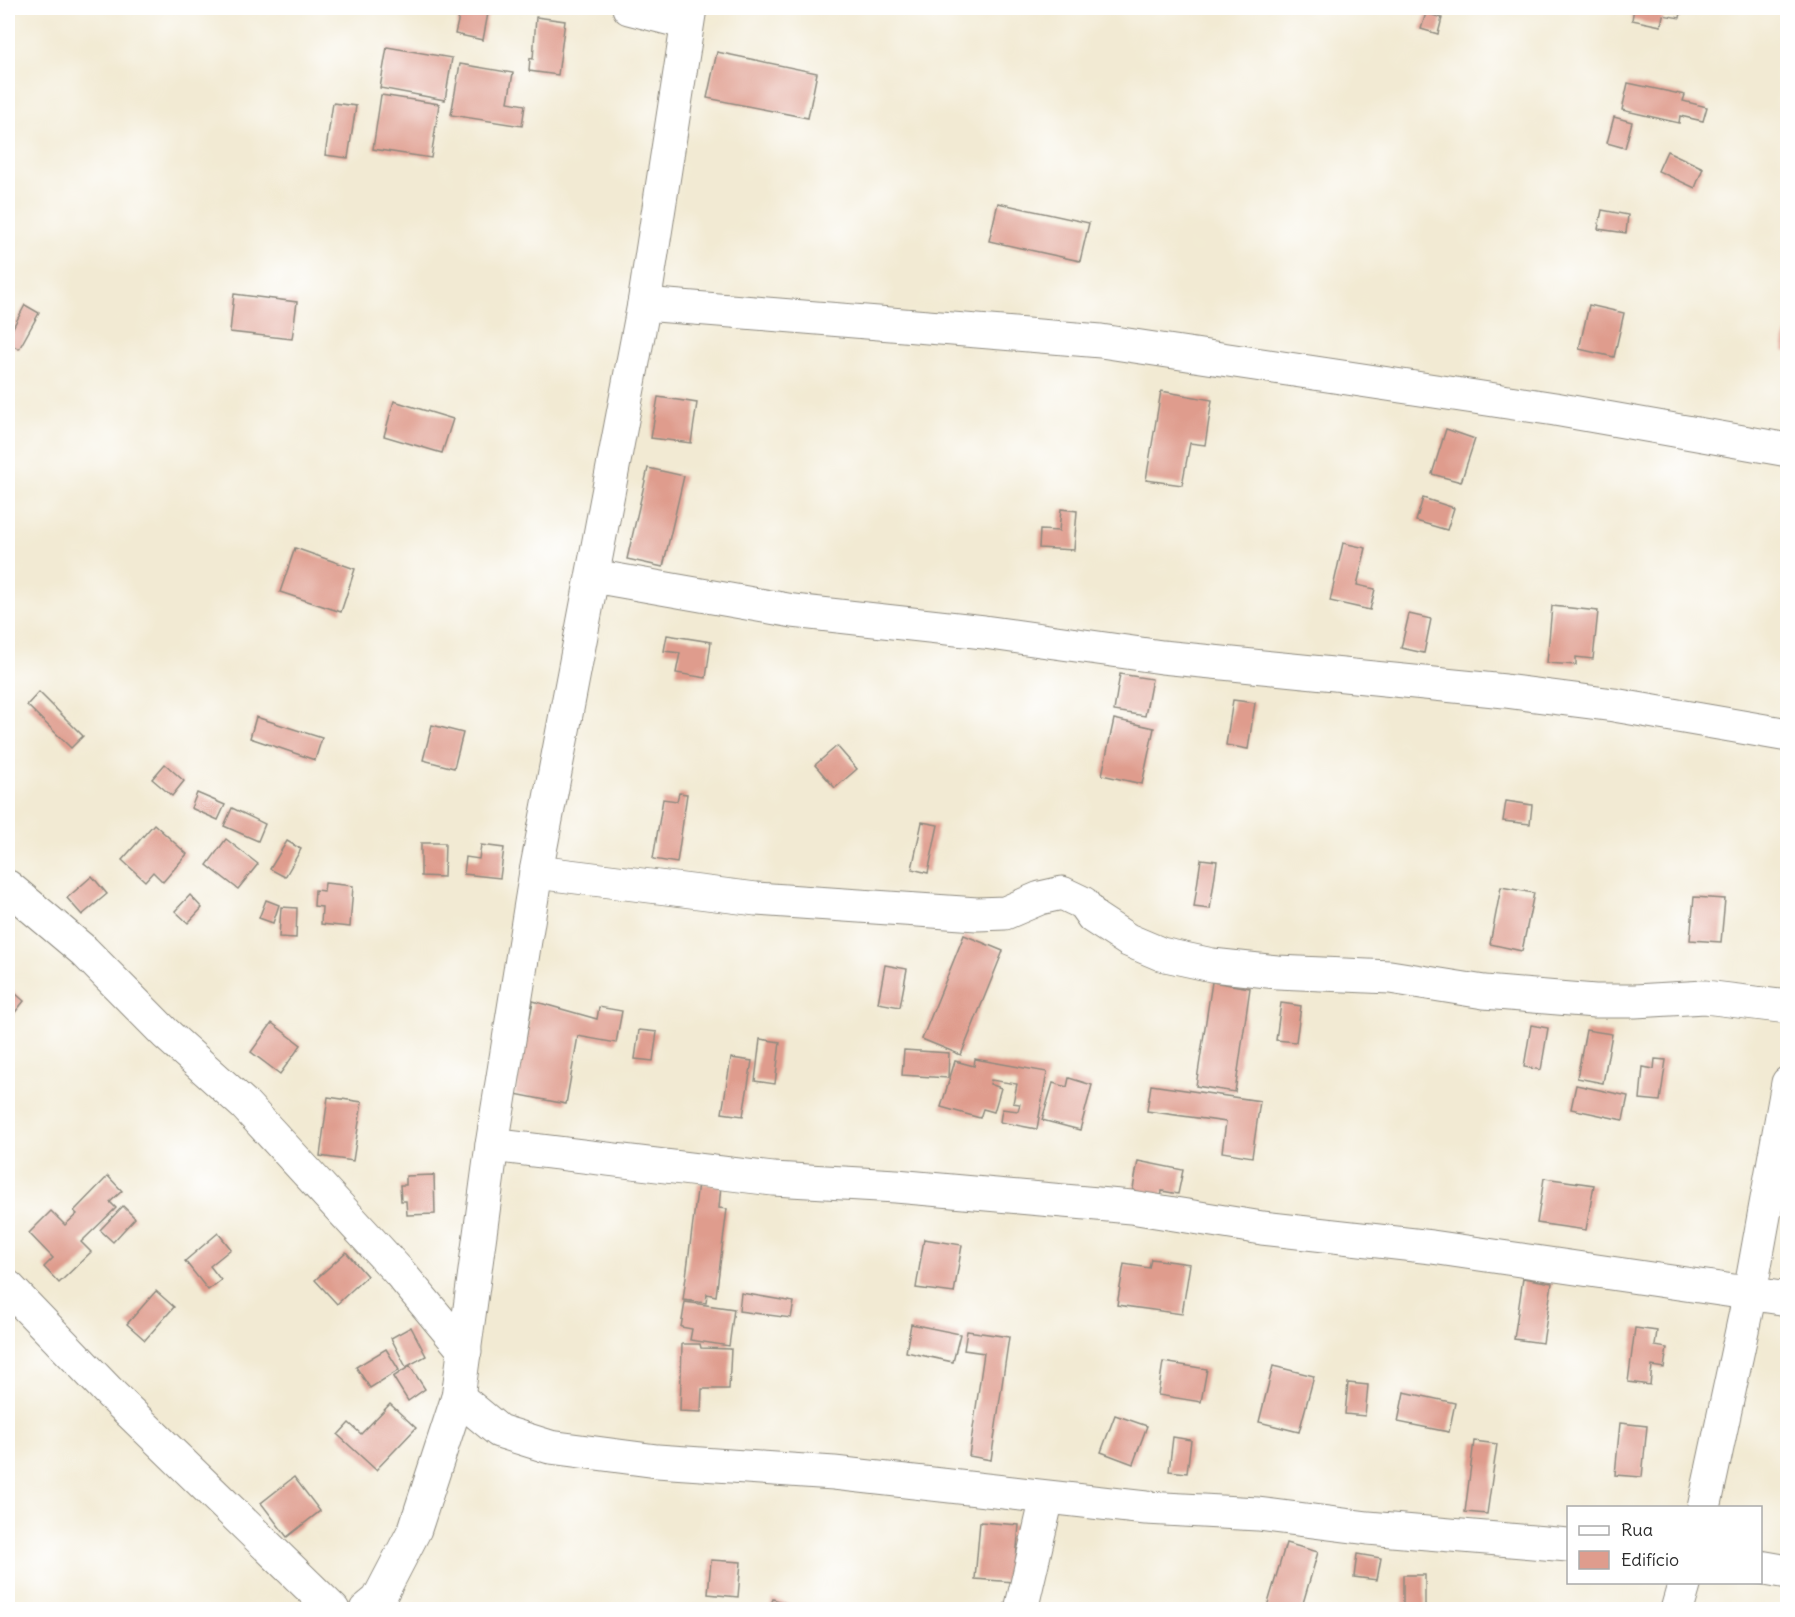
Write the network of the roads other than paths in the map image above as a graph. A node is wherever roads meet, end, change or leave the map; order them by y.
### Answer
1 (628, 8) edge
2 (688, 15) edge
3 (644, 304) junction
4 (1788, 450) edge
5 (593, 576) junction
6 (1788, 735) edge
7 (536, 872) junction
8 (8, 887) edge
9 (1788, 1007) edge
10 (1788, 1083) edge
11 (492, 1146) junction
12 (8, 1287) edge
13 (1750, 1293) junction
14 (1788, 1299) edge
15 (465, 1351) junction
16 (458, 1397) junction
17 (1047, 1497) junction
18 (1704, 1506) edge
19 (1567, 1545) edge
20 (1762, 1567) edge
21 (1788, 1572) edge
22 (1684, 1584) edge
23 (333, 1610) edge
24 (366, 1610) edge
25 (1021, 1610) edge
26 (1677, 1610) edge

1 - 2 street
2 - 3 street
3 - 4 street
3 - 5 street
5 - 6 street
5 - 7 street
7 - 9 street
7 - 11 street
8 - 15 street
10 - 13 street
11 - 13 street
11 - 15 street
12 - 23 street
13 - 14 street
13 - 18 street
15 - 16 street
16 - 17 street
16 - 24 street
17 - 19 street
17 - 25 street
20 - 21 street
22 - 26 street

